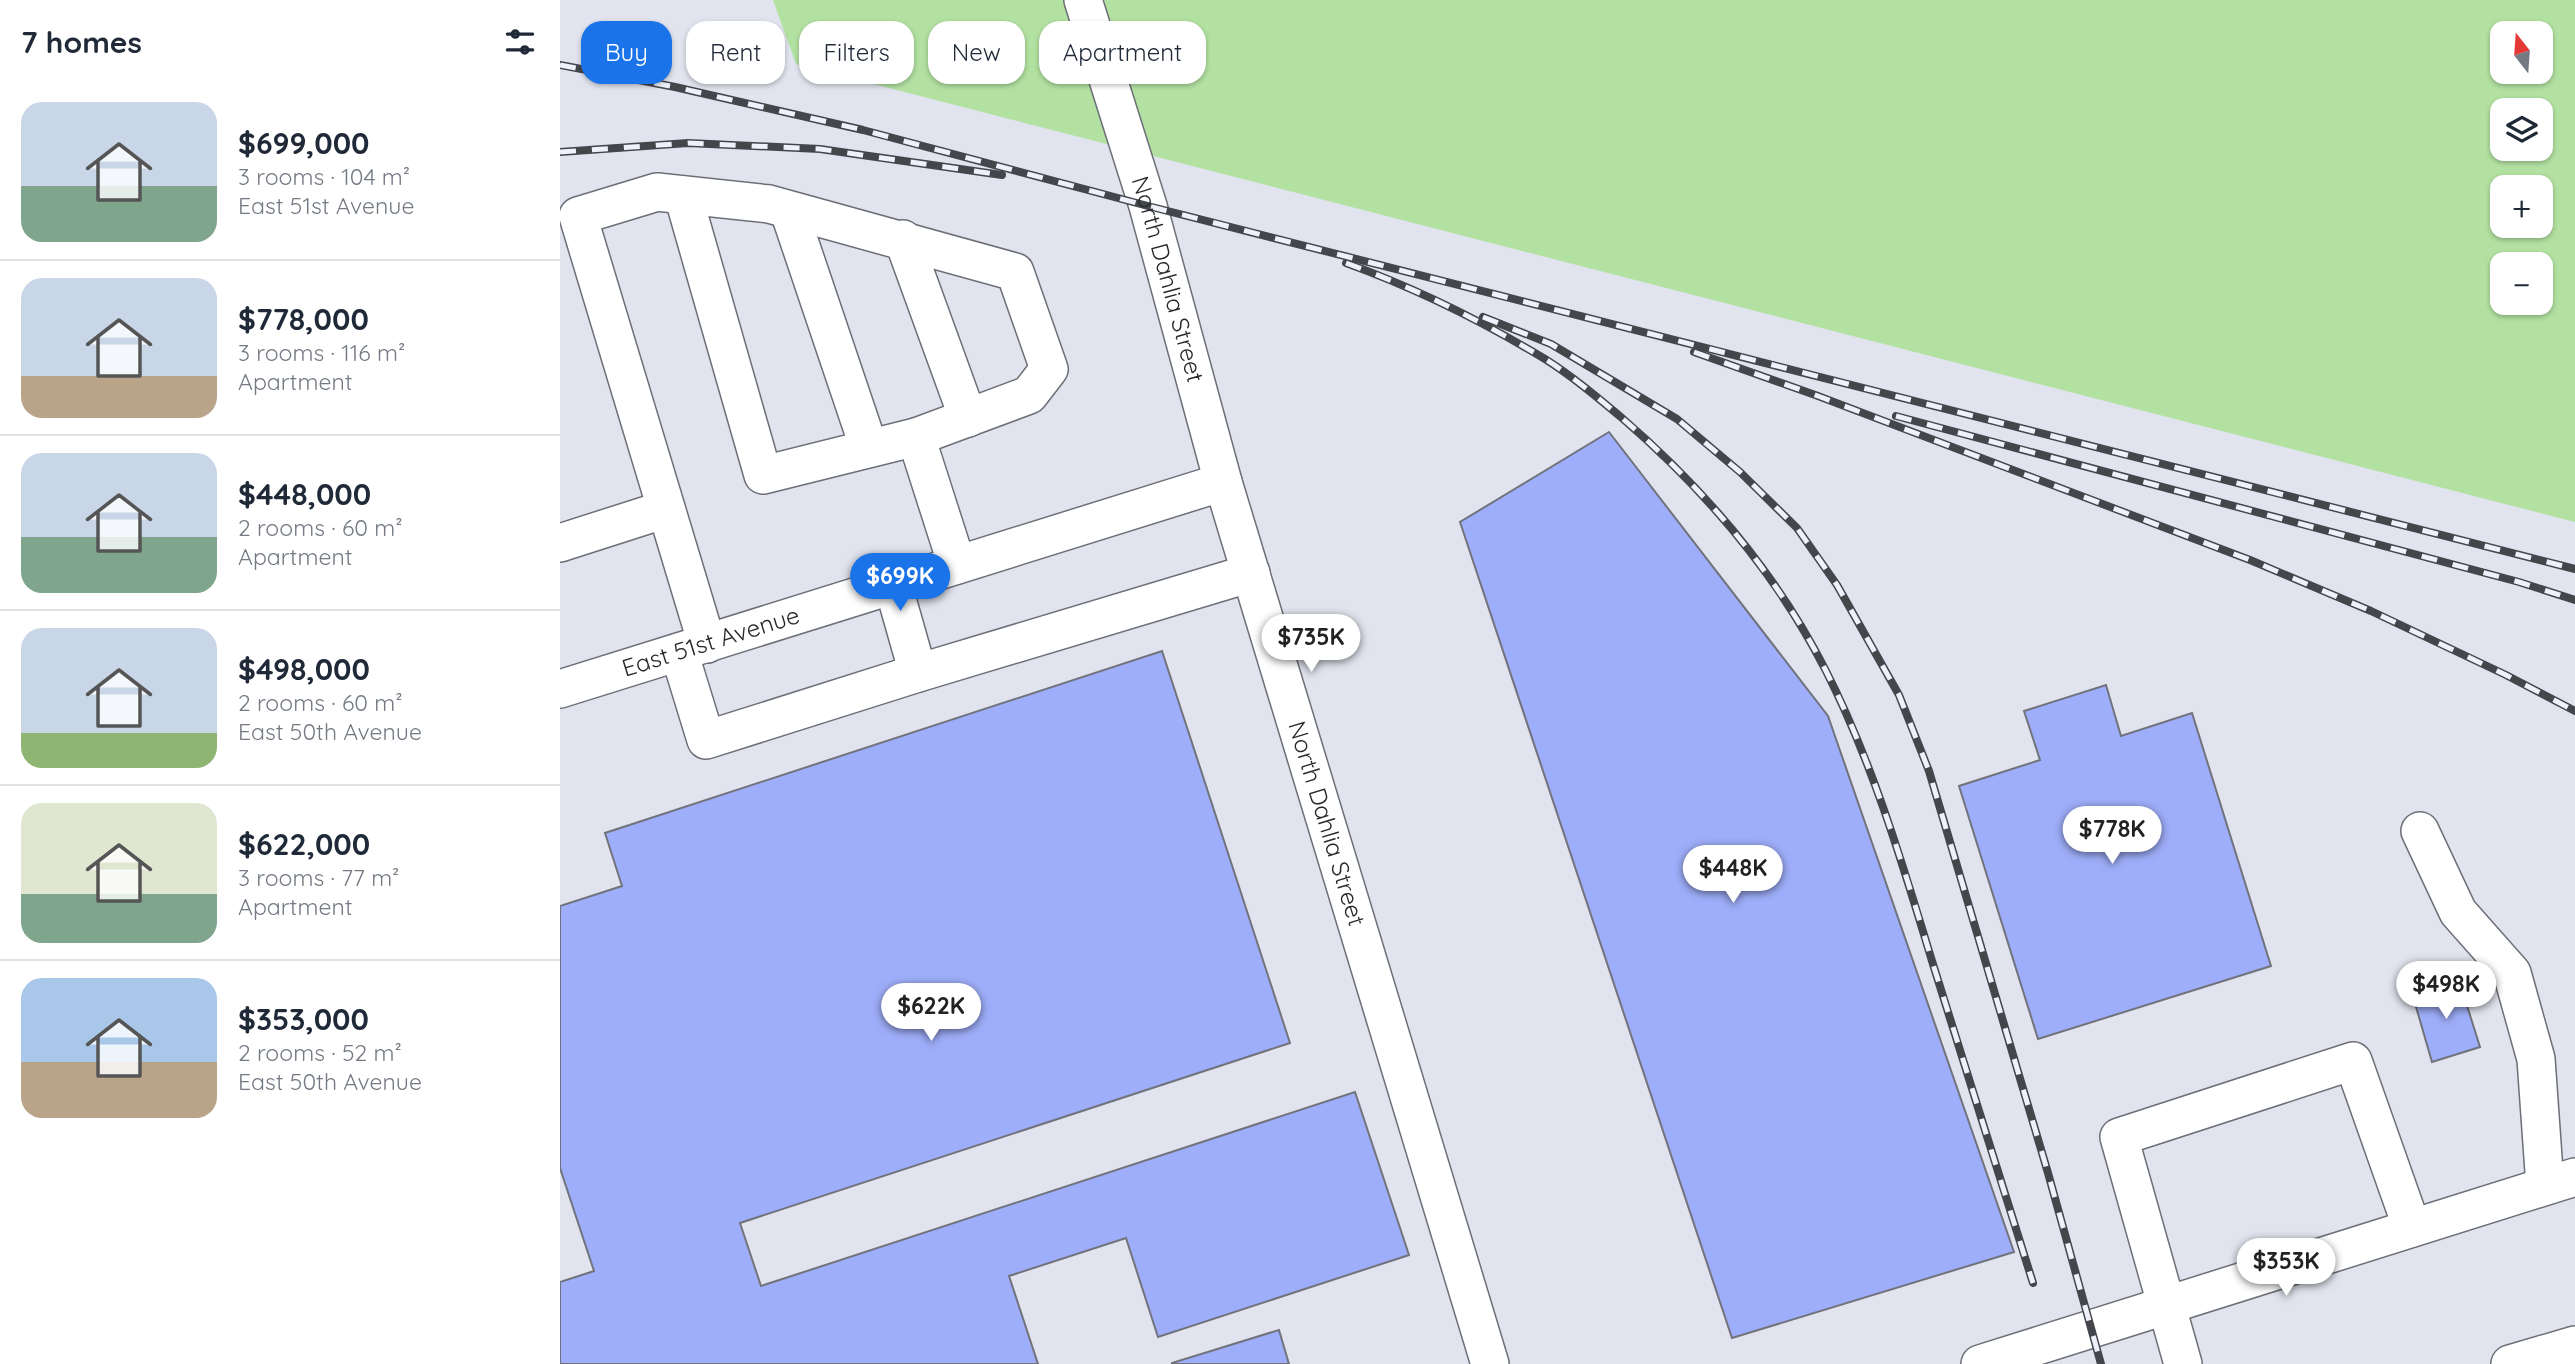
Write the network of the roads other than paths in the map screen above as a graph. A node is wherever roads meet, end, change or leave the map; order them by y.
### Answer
1 (1083, 0) edge
2 (683, 195) junction
3 (789, 212) junction
4 (569, 214) edge
5 (903, 239) junction
6 (968, 418) junction
7 (915, 437) junction
8 (869, 448) junction
9 (1223, 482) junction
10 (666, 509) junction
11 (560, 543) edge
12 (957, 565) junction
13 (1251, 573) junction
14 (893, 585) junction
15 (693, 648) junction
16 (918, 673) junction
17 (560, 689) edge
18 (2420, 831) dead end
19 (2560, 1182) edge
20 (2412, 1228) junction
21 (2165, 1306) junction
22 (2575, 1345) edge
23 (1490, 1364) edge
24 (1980, 1364) edge
25 (2183, 1364) edge
26 (2510, 1364) edge

1 - 9 street, North Dahlia Street
2 - 3 street
2 - 4 street
2 - 8 street
3 - 5 street
3 - 8 street
4 - 10 street
5 - 6 street
5 - 6 street
6 - 7 street
7 - 8 street
7 - 12 street
9 - 12 street, East 51st Avenue
9 - 13 street, North Dahlia Street
10 - 11 street
10 - 15 street
12 - 14 street, East 51st Avenue
13 - 16 street
13 - 23 street, North Dahlia Street
14 - 15 street, East 51st Avenue
14 - 16 street
15 - 16 street
15 - 17 street, East 51st Avenue
18 - 19 street
19 - 20 street
20 - 21 street
20 - 21 street
21 - 24 street
21 - 25 street
22 - 26 street

